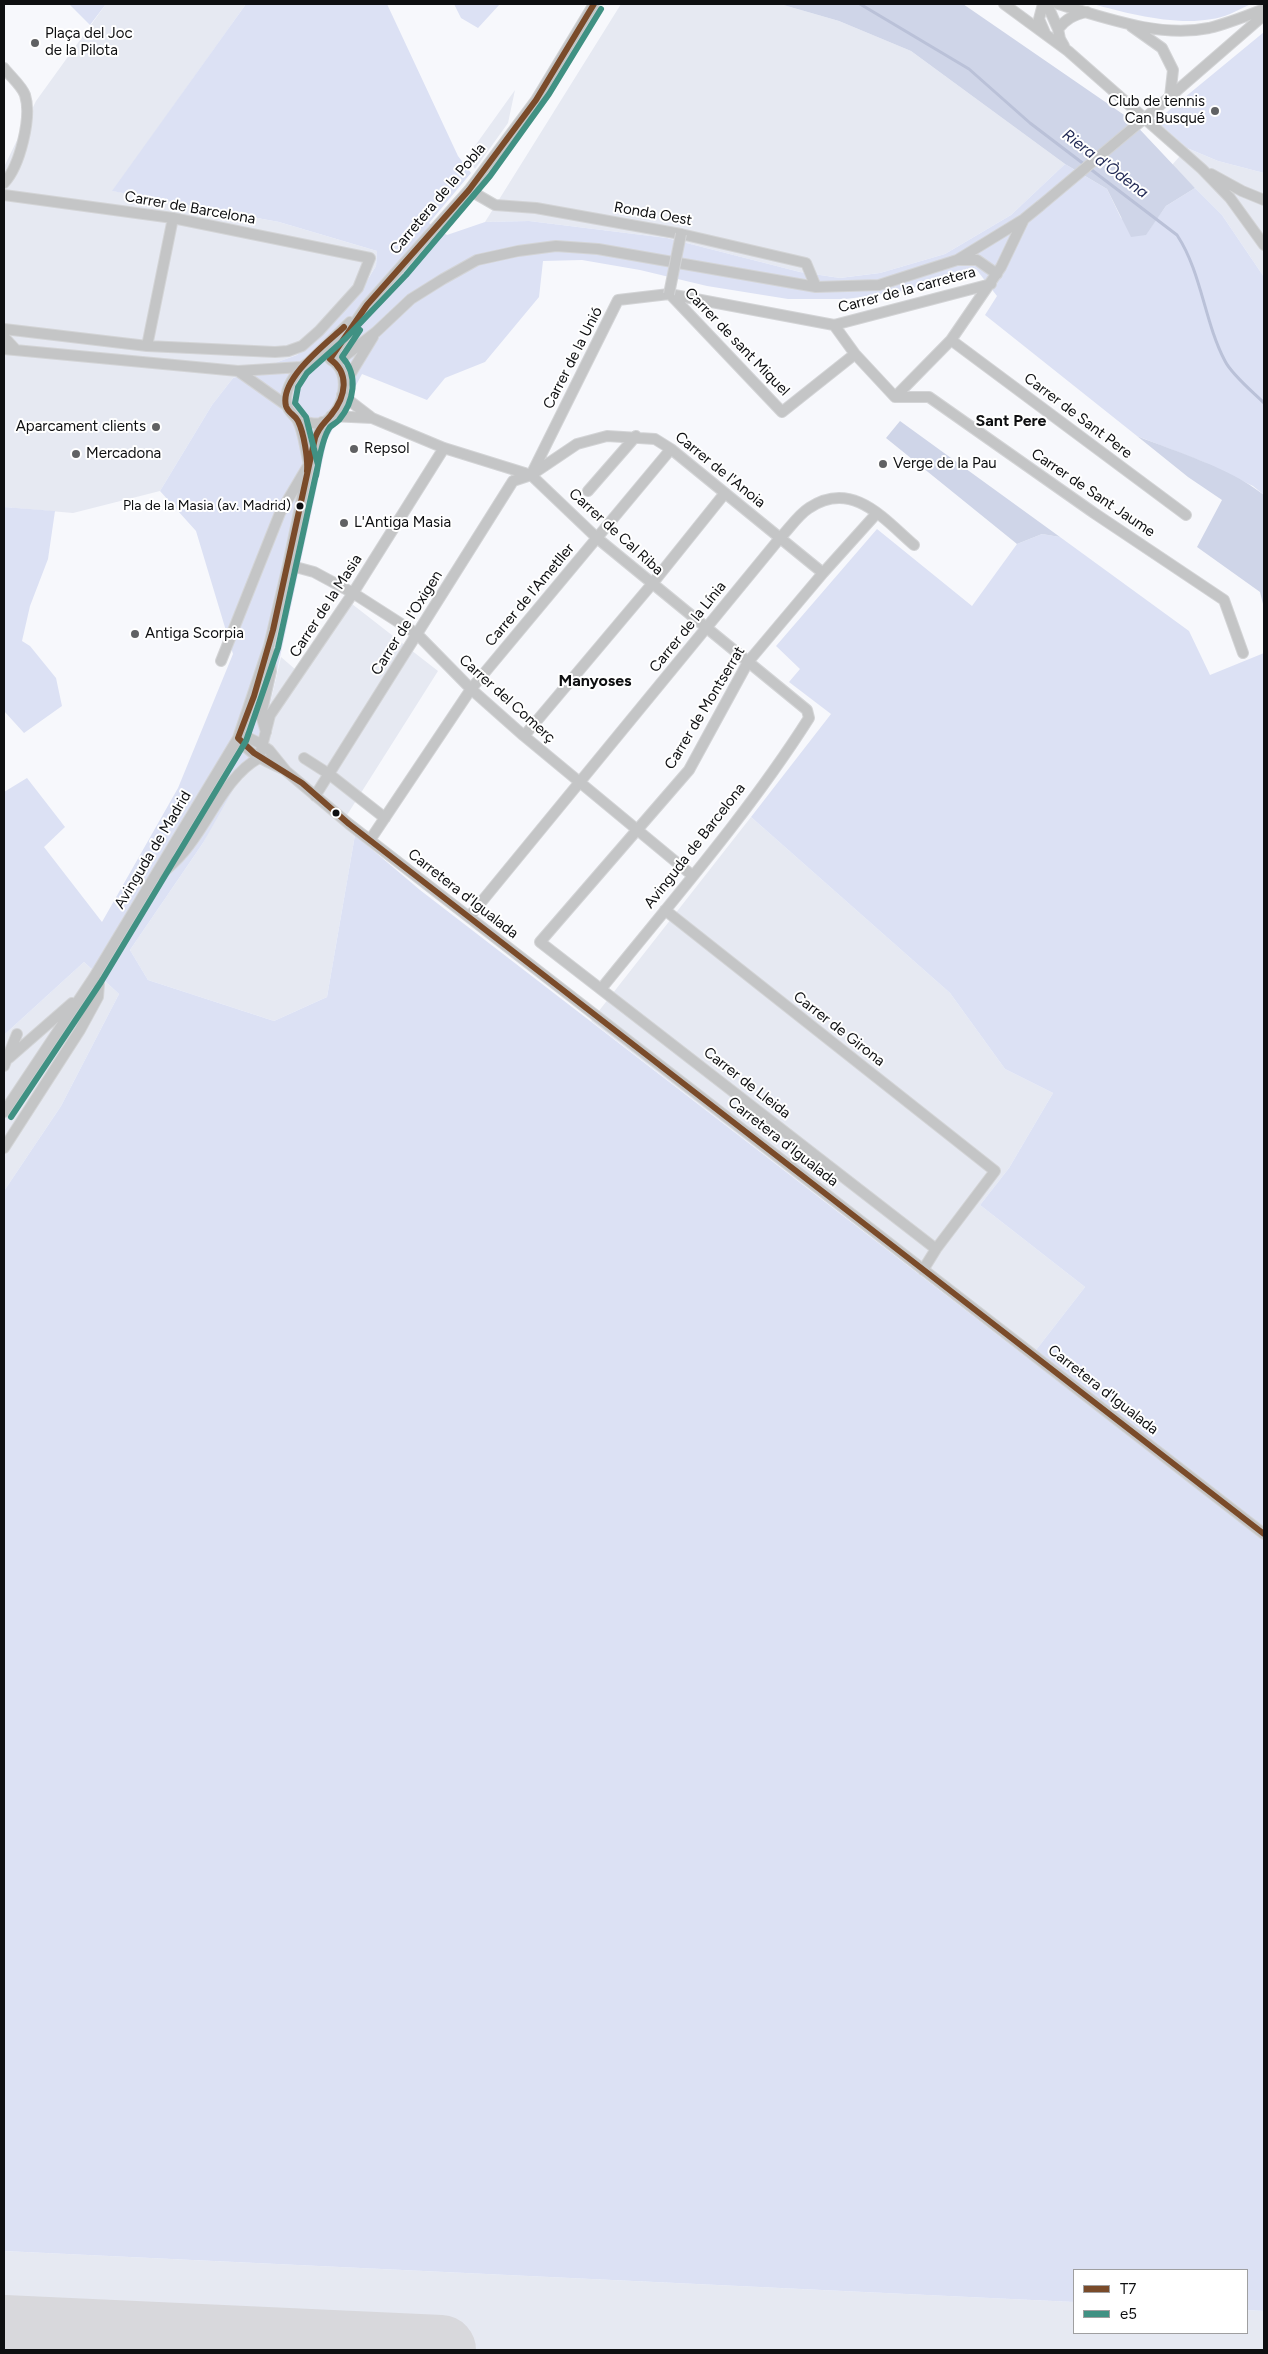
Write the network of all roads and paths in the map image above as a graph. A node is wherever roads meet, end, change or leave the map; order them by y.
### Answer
1 (594, 4) edge
2 (1004, 4) edge
3 (1042, 4) edge
4 (1047, 4) edge
5 (1058, 4) edge
6 (1264, 8) edge
7 (1087, 12) junction
8 (1264, 15) edge
9 (1128, 24) junction
10 (1058, 30) junction
11 (1046, 35) junction
12 (1068, 51) junction
13 (4, 68) edge
14 (1170, 97) junction
15 (1202, 169) junction
16 (4, 183) edge
17 (469, 190) junction
18 (4, 195) edge
19 (1264, 200) edge
20 (173, 218) junction
21 (1024, 219) junction
22 (681, 234) junction
23 (1264, 245) edge
24 (957, 260) junction
25 (997, 274) junction
26 (991, 284) junction
27 (816, 287) junction
28 (669, 294) junction
29 (683, 298) joint
30 (367, 306) junction
31 (834, 325) junction
32 (4, 330) edge
33 (376, 332) junction
34 (4, 337) edge
35 (951, 340) junction
36 (147, 346) junction
37 (4, 349) edge
38 (16, 350) junction
39 (220, 350) junction
40 (855, 354) junction
41 (333, 360) junction
42 (305, 364) junction
43 (217, 368) junction
44 (238, 371) junction
45 (345, 383) junction
46 (342, 395) junction
47 (895, 397) junction
48 (286, 405) junction
49 (332, 416) junction
50 (372, 418) junction
51 (298, 420) junction
52 (322, 422) junction
53 (636, 436) junction
54 (444, 448) junction
55 (671, 449) junction
56 (308, 464) junction
57 (531, 475) junction
58 (588, 491) dead end
59 (725, 493) junction
60 (877, 513) junction
61 (1186, 515) dead end
62 (597, 538) junction
63 (780, 538) junction
64 (914, 545) dead end
65 (288, 565) junction
66 (823, 573) junction
67 (652, 584) junction
68 (353, 593) junction
69 (707, 627) junction
70 (417, 634) junction
71 (269, 646) junction
72 (1243, 653) dead end
73 (221, 661) dead end
74 (748, 662) junction
75 (471, 689) junction
76 (809, 718) joint
77 (266, 732) junction
78 (524, 736) junction
79 (238, 738) junction
80 (266, 748) junction
81 (259, 758) junction
82 (304, 758) dead end
83 (286, 771) junction
84 (329, 774) junction
85 (580, 782) junction
86 (315, 796) junction
87 (385, 818) junction
88 (637, 830) junction
89 (370, 840) junction
90 (693, 876) junction
91 (153, 881) junction
92 (665, 910) junction
93 (468, 917) junction
94 (540, 942) joint
95 (94, 977) junction
96 (601, 989) junction
97 (81, 995) junction
98 (18, 1034) dead end
99 (5, 1058) edge
100 (4, 1112) edge
101 (4, 1148) edge
102 (936, 1249) junction
103 (923, 1270) junction
104 (1264, 1534) edge

1 - 17 street, Carretera de la Pobla
2 - 11 street
3 - 11 street
4 - 10 street
5 - 7 street
6 - 9 street
7 - 9 street
7 - 10 street
8 - 14 street
9 - 14 street
10 - 12 street
11 - 12 street
12 - 15 street
13 - 16 street
14 - 21 street, bridge
15 - 19 street
15 - 23 street
17 - 22 street, Ronda Oest
17 - 30 street, Carretera de la Pobla
18 - 20 street, Carrer de Barcelona
20 - 36 street
20 - 39 street, Carrer de Barcelona
21 - 24 street
21 - 25 street
22 - 27 street, Ronda Oest
22 - 28 street, bridge
24 - 25 street
24 - 27 street
25 - 26 street
26 - 31 street, Carrer de la carretera
26 - 35 street
27 - 33 street
28 - 29 street, Carrer de la Unió
28 - 40 street, Carrer de sant Miquel
28 - 57 street, Carrer de la Unió
29 - 31 street, Carrer de la carretera
30 - 41 street, Carretera de la Pobla
30 - 42 street
31 - 40 street
32 - 36 street
33 - 41 street
33 - 45 street
34 - 38 street
35 - 47 street
35 - 61 street, Carrer de Sant Pere
36 - 39 street
37 - 38 street
38 - 43 street
39 - 43 street
40 - 47 street
41 - 42 street
41 - 45 street
42 - 44 street
42 - 48 street
43 - 44 street
44 - 48 street
45 - 46 street
46 - 49 street
46 - 50 street, Carrer de Cal Riba
47 - 72 street, Carrer de Sant Jaume
48 - 51 street
49 - 50 street, Carrer de Cal Riba
49 - 52 street
50 - 54 street, Carrer de Cal Riba
51 - 52 street
51 - 56 street
52 - 56 street
53 - 55 street, Carrer de l'Anoia
53 - 57 street, Carrer de l'Anoia
53 - 58 street
54 - 57 street, Carrer de Cal Riba
54 - 68 street, Carrer de la Masia
55 - 59 street, Carrer de l'Anoia
55 - 62 street, Carrer de l'Ametller
56 - 65 street
56 - 73 street
57 - 62 street, Carrer de Cal Riba
57 - 70 street, Carrer de l'Oxigen
59 - 63 street, Carrer de l'Anoia
59 - 67 street
60 - 63 street, Carrer de la Línia
60 - 64 street, Carrer de la Línia
60 - 66 street, Carrer de Montserrat
62 - 67 street, Carrer de Cal Riba
62 - 75 street, Carrer de l'Ametller
63 - 66 street, Carrer de l'Anoia
63 - 69 street, Carrer de la Línia
65 - 68 street, Carrer del Comerç
65 - 71 street
66 - 74 street, Carrer de Montserrat
67 - 69 street, Carrer de Cal Riba
67 - 78 street
68 - 70 street, Carrer del Comerç
68 - 77 street, Carrer de la Masia
69 - 74 street, Carrer de Cal Riba
69 - 85 street, Carrer de la Línia
70 - 75 street, Carrer del Comerç
70 - 84 street, Carrer de l'Oxigen
71 - 77 street, Carretera d'Igualada
71 - 79 street, Avinguda de Madrid
74 - 76 street, Carrer de Cal Riba
74 - 88 street, Carrer de Montserrat
75 - 78 street, Carrer del Comerç
75 - 87 street, Carrer de l'Ametller
76 - 90 street, Avinguda de Barcelona
77 - 80 street, Carretera d'Igualada
78 - 85 street, Carrer del Comerç
79 - 80 street
79 - 81 street, Carretera d'Igualada
79 - 91 street, Avinguda de Madrid
80 - 81 street
80 - 83 street, Carretera d'Igualada
81 - 83 street, Carretera d'Igualada
81 - 91 street
82 - 84 street
83 - 86 street, Carretera d'Igualada
84 - 86 street, Carrer de l'Oxigen
84 - 87 street
85 - 88 street, Carrer del Comerç
85 - 93 street, Carrer de la Línia
86 - 89 street, Carretera d'Igualada
87 - 89 street, Carrer de l'Ametller
88 - 90 street, Carrer del Comerç
88 - 94 street, Carrer de Montserrat
89 - 93 street, Carretera d'Igualada
90 - 92 street, Avinguda de Barcelona
91 - 95 street, Avinguda de Madrid
92 - 96 street, Avinguda de Barcelona
92 - 102 street, Carrer de Girona
93 - 103 street, Carretera d'Igualada
94 - 96 street, Carrer de Lleida
95 - 97 street, Avinguda de Madrid
95 - 101 street
96 - 102 street, Carrer de Lleida
97 - 99 street
97 - 100 street, Avinguda de Madrid
98 - 99 street
102 - 103 street
103 - 104 street, Carretera d'Igualada

